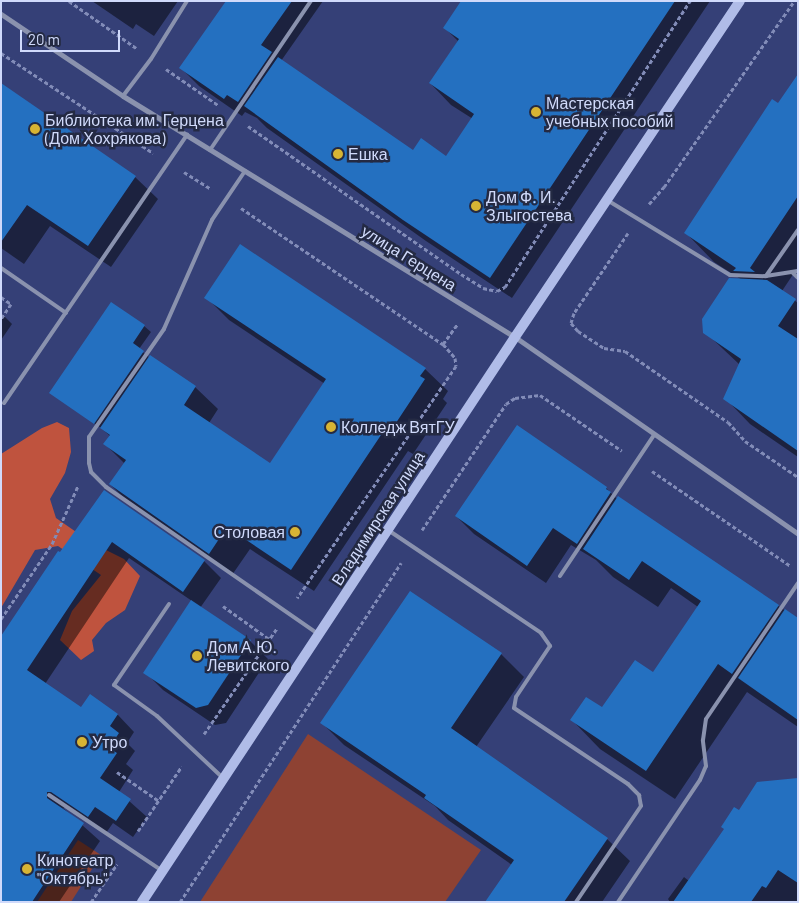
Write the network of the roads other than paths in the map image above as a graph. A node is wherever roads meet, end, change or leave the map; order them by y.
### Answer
1 (186, 1) edge
2 (311, 1) edge
3 (740, 1) edge
4 (1, 14) edge
5 (123, 96) junction
6 (187, 135) junction
7 (210, 150) junction
8 (245, 171) junction
9 (608, 200) junction
10 (798, 230) edge
11 (1, 268) edge
12 (798, 271) edge
13 (792, 272) junction
14 (766, 276) junction
15 (798, 278) edge
16 (66, 313) junction
17 (514, 337) junction
18 (4, 404) dead end
19 (654, 435) junction
20 (388, 530) junction
21 (798, 534) edge
22 (560, 576) dead end
23 (798, 583) edge
24 (169, 604) dead end
25 (319, 634) junction
26 (224, 779) junction
27 (49, 795) dead end
28 (162, 872) junction
29 (142, 902) edge
30 (576, 902) edge
31 (618, 902) edge

1 - 5 lane
2 - 7 lane
3 - 9 main road, Владимирская улица
4 - 5 street, улица Герцена
5 - 6 street, улица Герцена
6 - 7 street, улица Герцена
6 - 16 lane
7 - 8 street, улица Герцена
8 - 17 street, улица Герцена
8 - 25 lane
9 - 14 lane
9 - 17 main road, Владимирская улица
10 - 14 lane
11 - 16 lane
12 - 13 lane
13 - 14 lane
13 - 15 lane
16 - 18 lane
17 - 19 street, улица Герцена
17 - 20 main road, Владимирская улица
19 - 21 street, улица Герцена
19 - 22 lane
20 - 25 main road, Владимирская улица
20 - 30 lane
23 - 31 lane
24 - 26 lane
25 - 26 main road, Владимирская улица
26 - 28 main road, Владимирская улица
27 - 28 lane
28 - 29 main road, Владимирская улица

